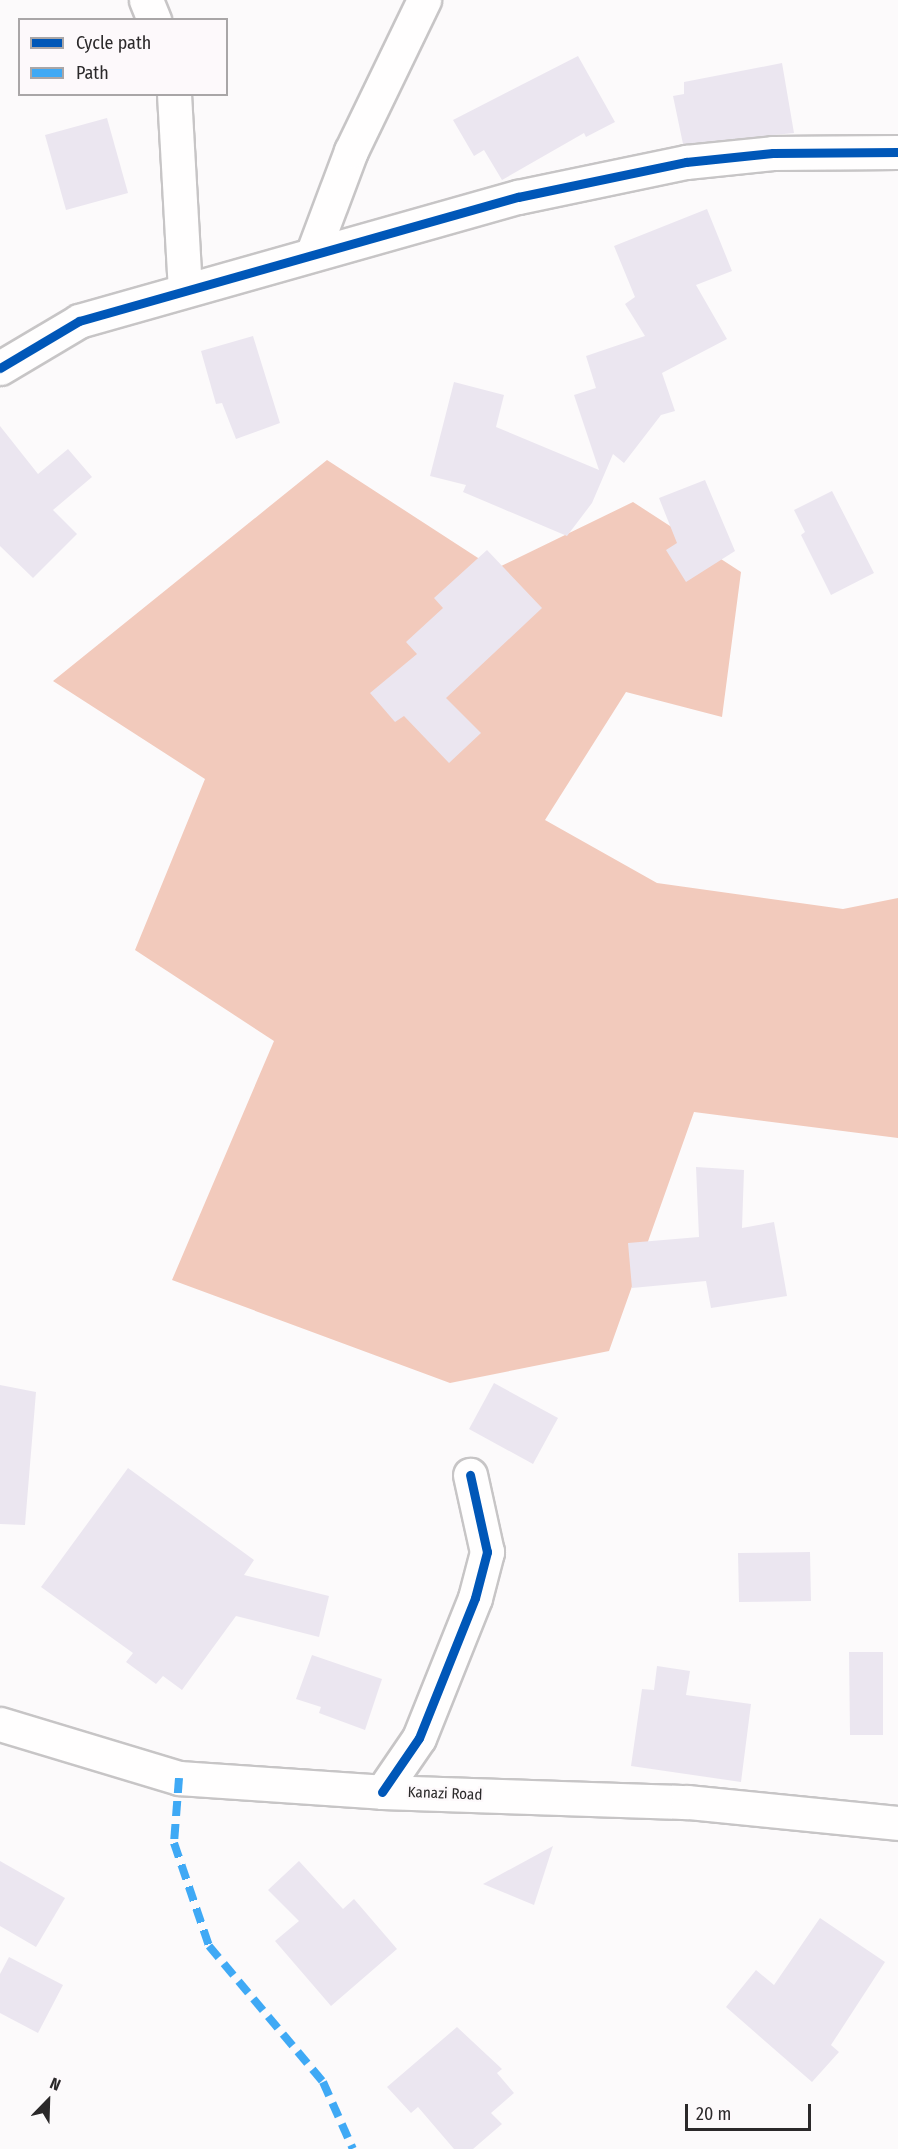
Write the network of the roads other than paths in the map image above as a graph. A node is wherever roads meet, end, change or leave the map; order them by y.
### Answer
1 (146, 0) edge
2 (424, 0) edge
3 (153, 18) edge
4 (174, 96) edge
5 (898, 152) edge
6 (313, 252) junction
7 (185, 289) junction
8 (0, 368) edge
9 (470, 1475) dead end
10 (0, 1724) edge
11 (382, 1792) junction
12 (898, 1823) edge

1 - 3 street
2 - 6 street
4 - 7 street
5 - 6 street
6 - 7 street
7 - 8 street
9 - 11 street
10 - 11 street, Kanazi Road
11 - 12 street, Kanazi Road

